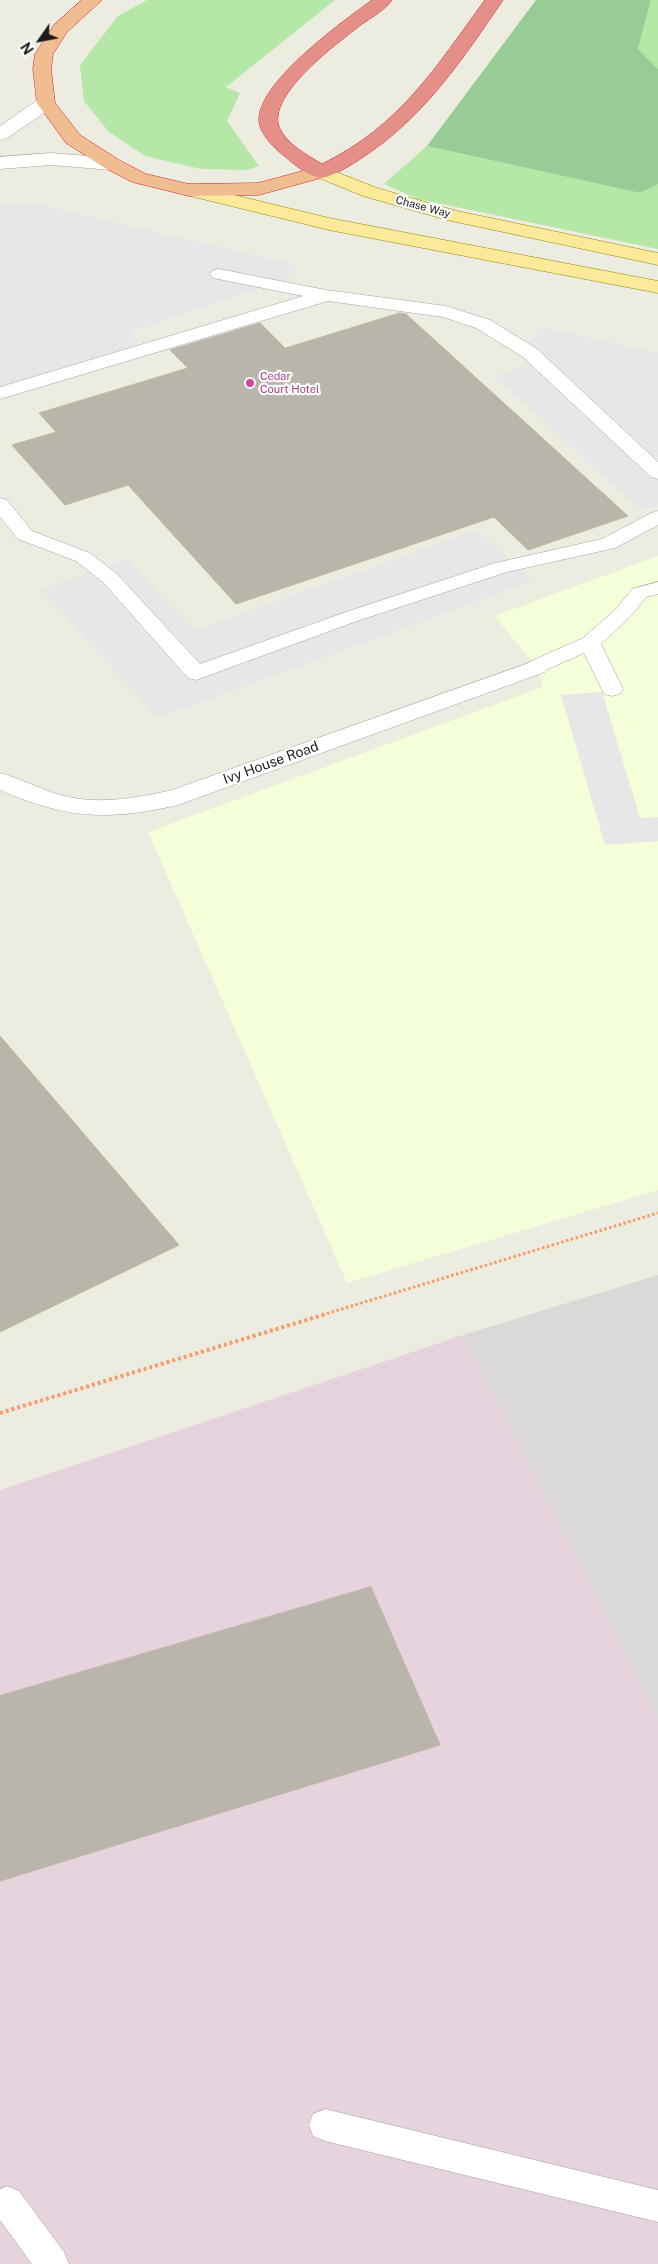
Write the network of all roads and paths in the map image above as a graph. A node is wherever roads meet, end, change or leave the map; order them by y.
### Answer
1 (93, 0) edge
2 (384, 0) edge
3 (494, 0) edge
4 (46, 103) junction
5 (0, 134) edge
6 (0, 163) edge
7 (112, 164) junction
8 (321, 172) junction
9 (190, 190) junction
10 (658, 260) edge
11 (219, 274) dead end
12 (658, 287) edge
13 (327, 295) junction
14 (0, 393) edge
15 (658, 473) edge
16 (0, 504) edge
17 (658, 517) edge
18 (658, 588) edge
19 (590, 643) junction
20 (537, 667) joint
21 (612, 689) dead end
22 (0, 781) edge
23 (658, 1213) edge
24 (0, 1413) edge
25 (325, 2125) dead end
26 (7, 2202) dead end
27 (658, 2206) edge
28 (52, 2264) edge

1 - 4 highway
2 - 8 highway
3 - 8 highway
4 - 5 street
4 - 7 highway
6 - 7 street
7 - 9 highway
8 - 9 highway
8 - 10 main road, Chase Way
9 - 12 main road
11 - 13 lane
13 - 14 lane
13 - 15 lane
16 - 17 lane
18 - 19 lane
19 - 20 lane
19 - 21 lane
20 - 22 street, Ivy House Road
23 - 24 path
25 - 27 lane
26 - 28 lane

